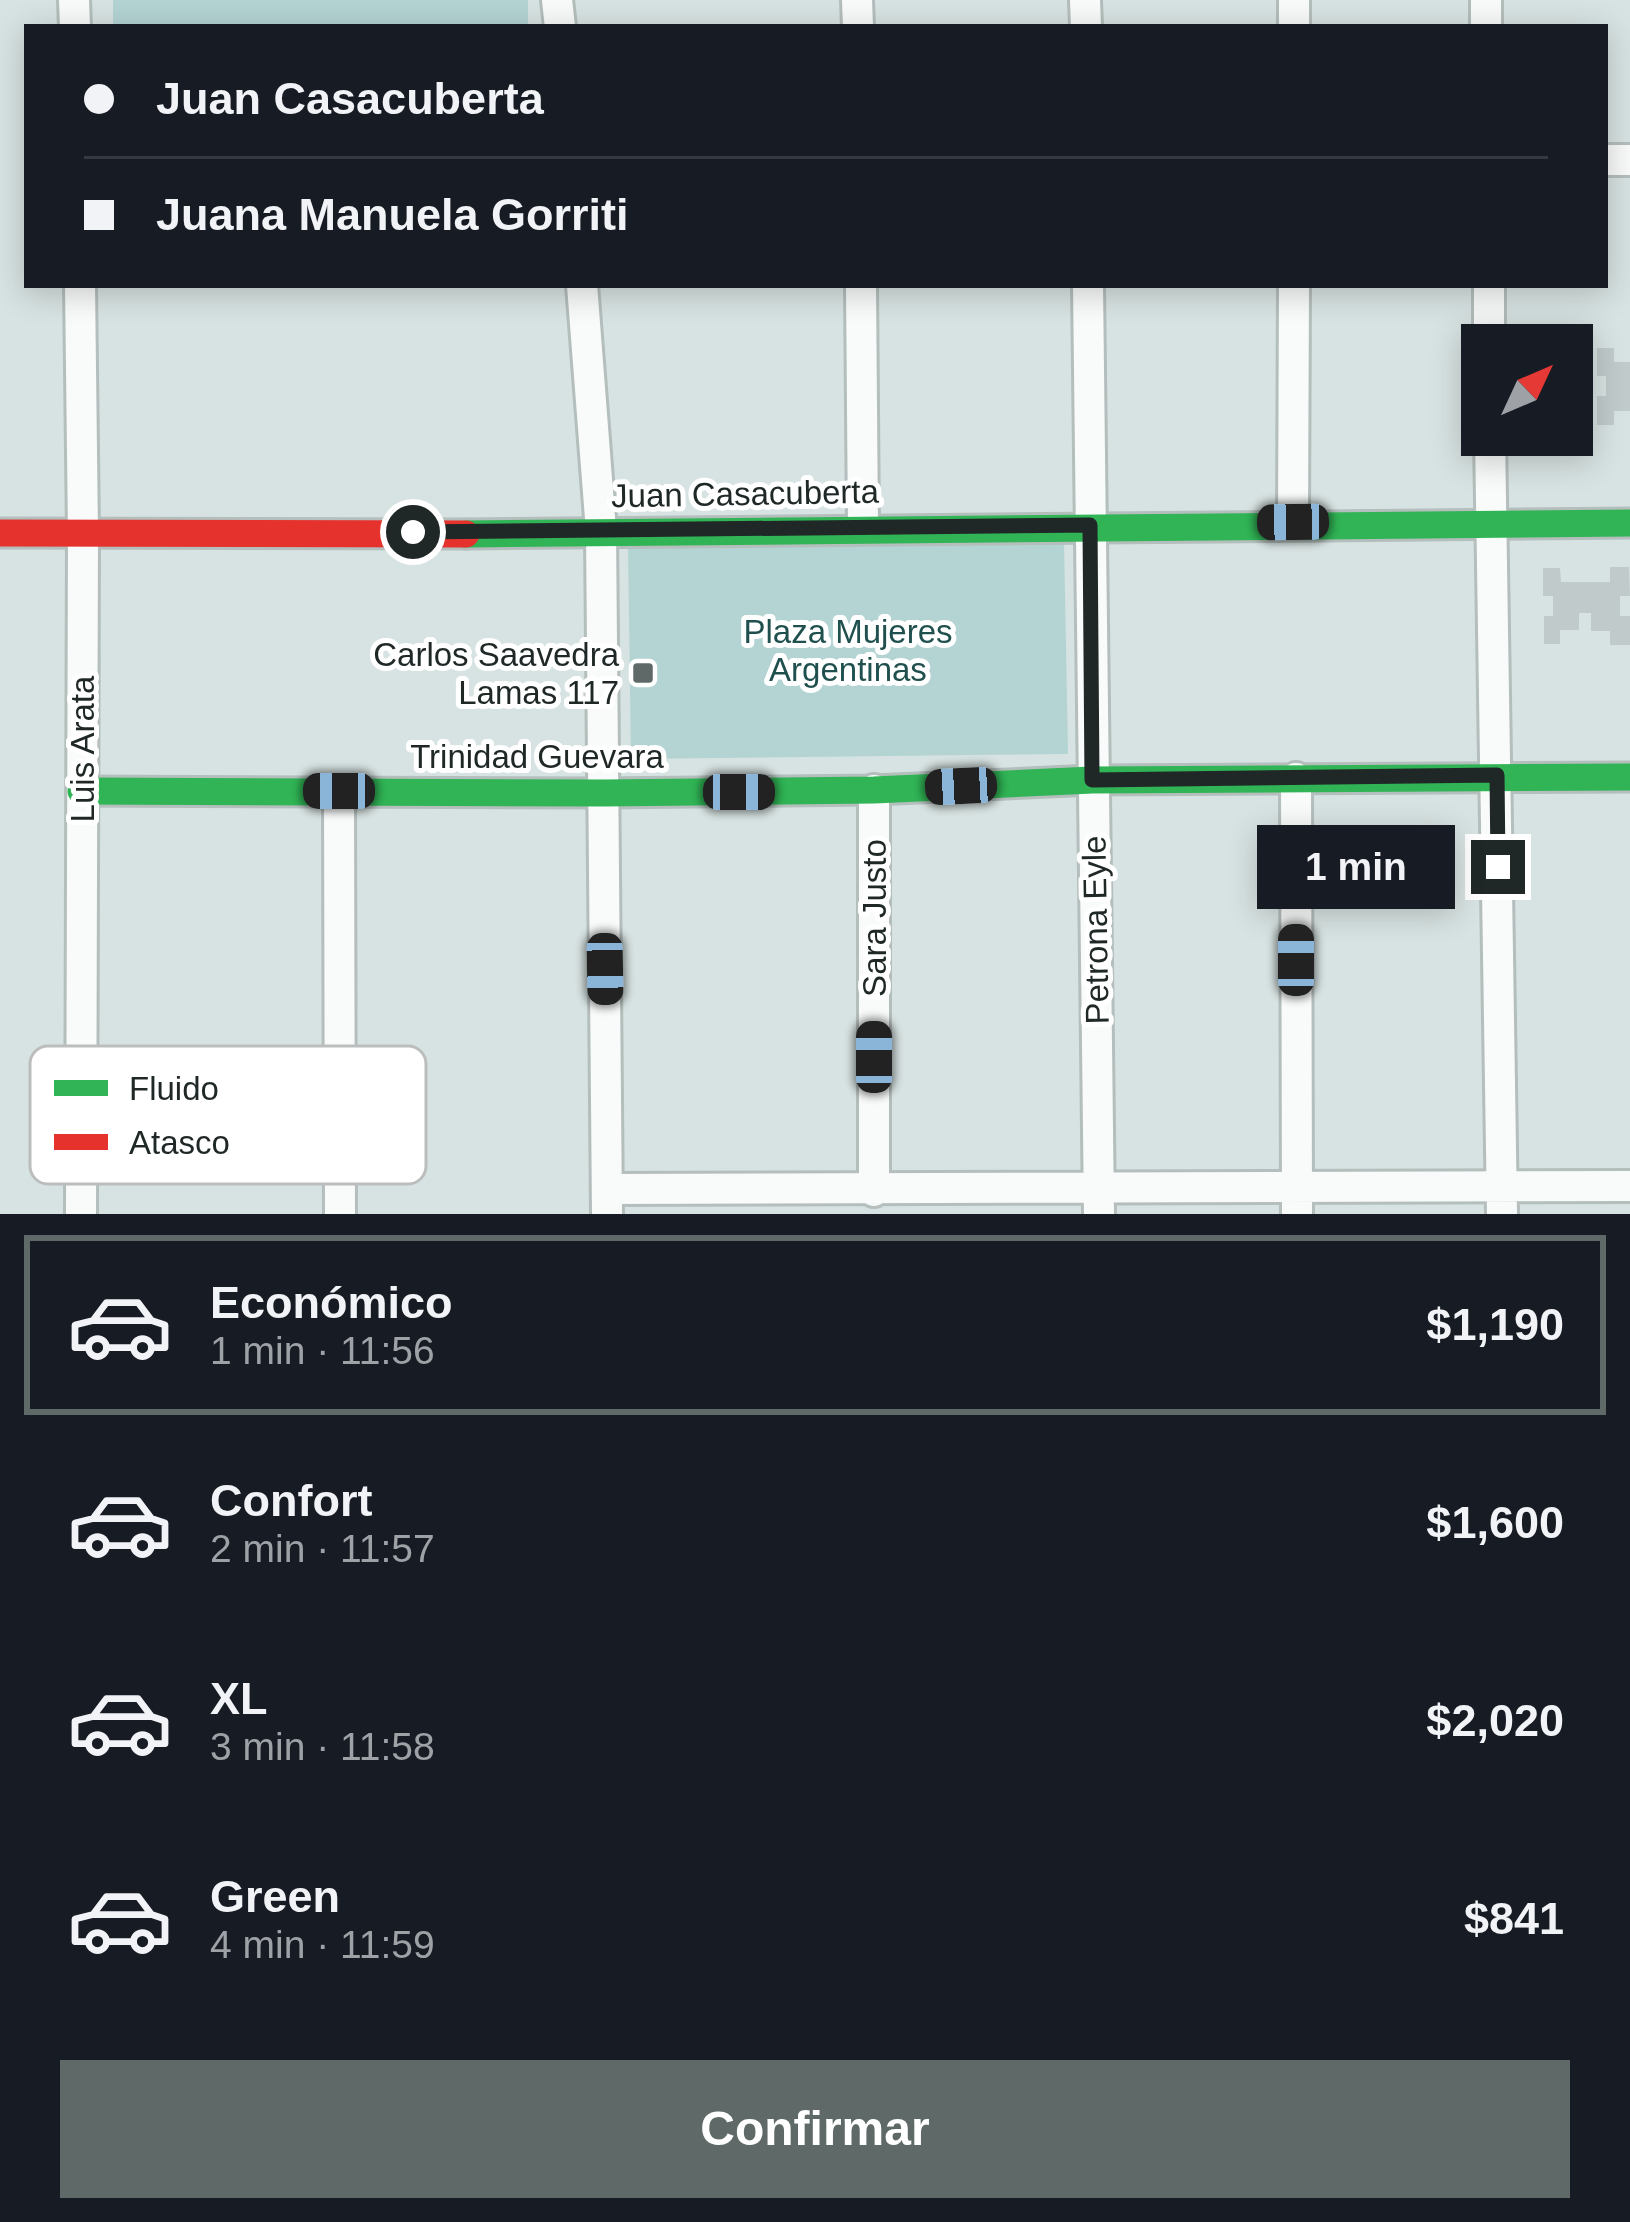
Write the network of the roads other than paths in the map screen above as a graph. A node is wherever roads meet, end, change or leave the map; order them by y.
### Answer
1 (80, 288) edge
2 (581, 288) edge
3 (861, 288) edge
4 (1088, 288) edge
5 (1294, 288) edge
6 (1489, 288) edge
7 (1489, 324) edge
8 (1490, 456) edge
9 (1293, 522) junction
10 (1491, 523) junction
11 (1630, 523) edge
12 (1090, 525) junction
13 (863, 528) junction
14 (601, 531) junction
15 (0, 533) edge
16 (83, 534) junction
17 (1497, 775) junction
18 (1630, 777) edge
19 (1296, 778) junction
20 (1092, 780) junction
21 (81, 790) junction
22 (874, 790) junction
23 (339, 791) junction
24 (604, 793) junction
25 (81, 1046) edge
26 (340, 1046) edge
27 (340, 1184) edge
28 (1630, 1186) edge
29 (874, 1191) junction
30 (1296, 1201) edge
31 (1502, 1201) edge
32 (607, 1202) edge
33 (1099, 1202) edge
34 (340, 1214) edge

1 - 16 street, Luis Arata
2 - 14 street
3 - 13 street
4 - 12 street, Petrona Eyle
5 - 9 street
6 - 7 street
8 - 10 street
9 - 10 street, Juan Casacuberta
9 - 12 street, Juan Casacuberta
10 - 11 street, Juan Casacuberta
10 - 17 street
12 - 13 street, Juan Casacuberta
12 - 20 street, Petrona Eyle
13 - 14 street, Juan Casacuberta
14 - 16 street, Juan Casacuberta
14 - 24 street
15 - 16 street, Juan Casacuberta
16 - 21 street, Luis Arata
17 - 18 street, Trinidad Guevara
17 - 19 street, Trinidad Guevara
17 - 31 street
19 - 20 street, Trinidad Guevara
19 - 30 street
20 - 22 street, Trinidad Guevara
20 - 33 street, Petrona Eyle
21 - 23 street, Trinidad Guevara
21 - 25 street, Luis Arata
22 - 24 street, Trinidad Guevara
22 - 29 street, Sara Justo
23 - 24 street, Trinidad Guevara
23 - 26 street
24 - 32 street
27 - 34 street
28 - 31 street
29 - 32 street
29 - 33 street
30 - 31 street
30 - 33 street

